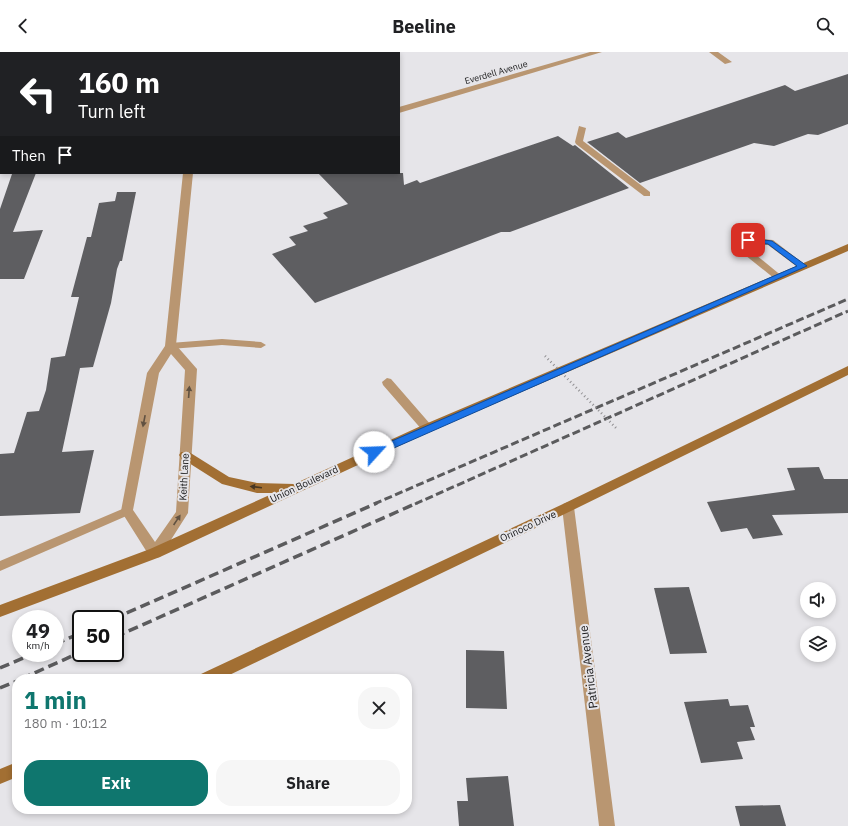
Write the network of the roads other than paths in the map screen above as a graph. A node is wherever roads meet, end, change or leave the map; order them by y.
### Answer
1 (598, 52) edge
2 (713, 52) edge
3 (728, 62) dead end
4 (400, 110) edge
5 (582, 128) dead end
6 (188, 174) edge
7 (647, 194) dead end
8 (848, 247) edge
9 (803, 266) junction
10 (778, 277) junction
11 (261, 344) dead end
12 (170, 346) junction
13 (848, 370) edge
14 (387, 382) dead end
15 (427, 428) junction
16 (185, 454) junction
17 (295, 488) junction
18 (568, 507) junction
19 (126, 511) junction
20 (155, 552) junction
21 (0, 566) edge
22 (0, 611) edge
23 (217, 674) edge
24 (12, 771) edge
25 (0, 777) edge
26 (607, 826) edge

1 - 4 street, Everdell Avenue
2 - 3 street
5 - 7 lane
6 - 12 street
8 - 9 main road, Union Boulevard
9 - 10 main road, Union Boulevard
9 - 10 lane
10 - 15 main road, Union Boulevard
11 - 12 lane
16 -> 12 street, Keith Lane
12 -> 19 street
13 - 18 main road, Orinoco Drive
14 - 15 lane
15 - 17 main road, Union Boulevard
17 -> 16 main road
20 -> 16 street, Keith Lane
17 - 20 main road, Union Boulevard
18 - 23 main road, Orinoco Drive
18 - 26 street, Patricia Avenue
19 - 20 street
19 - 21 lane
20 - 22 main road, Union Boulevard
24 - 25 main road

